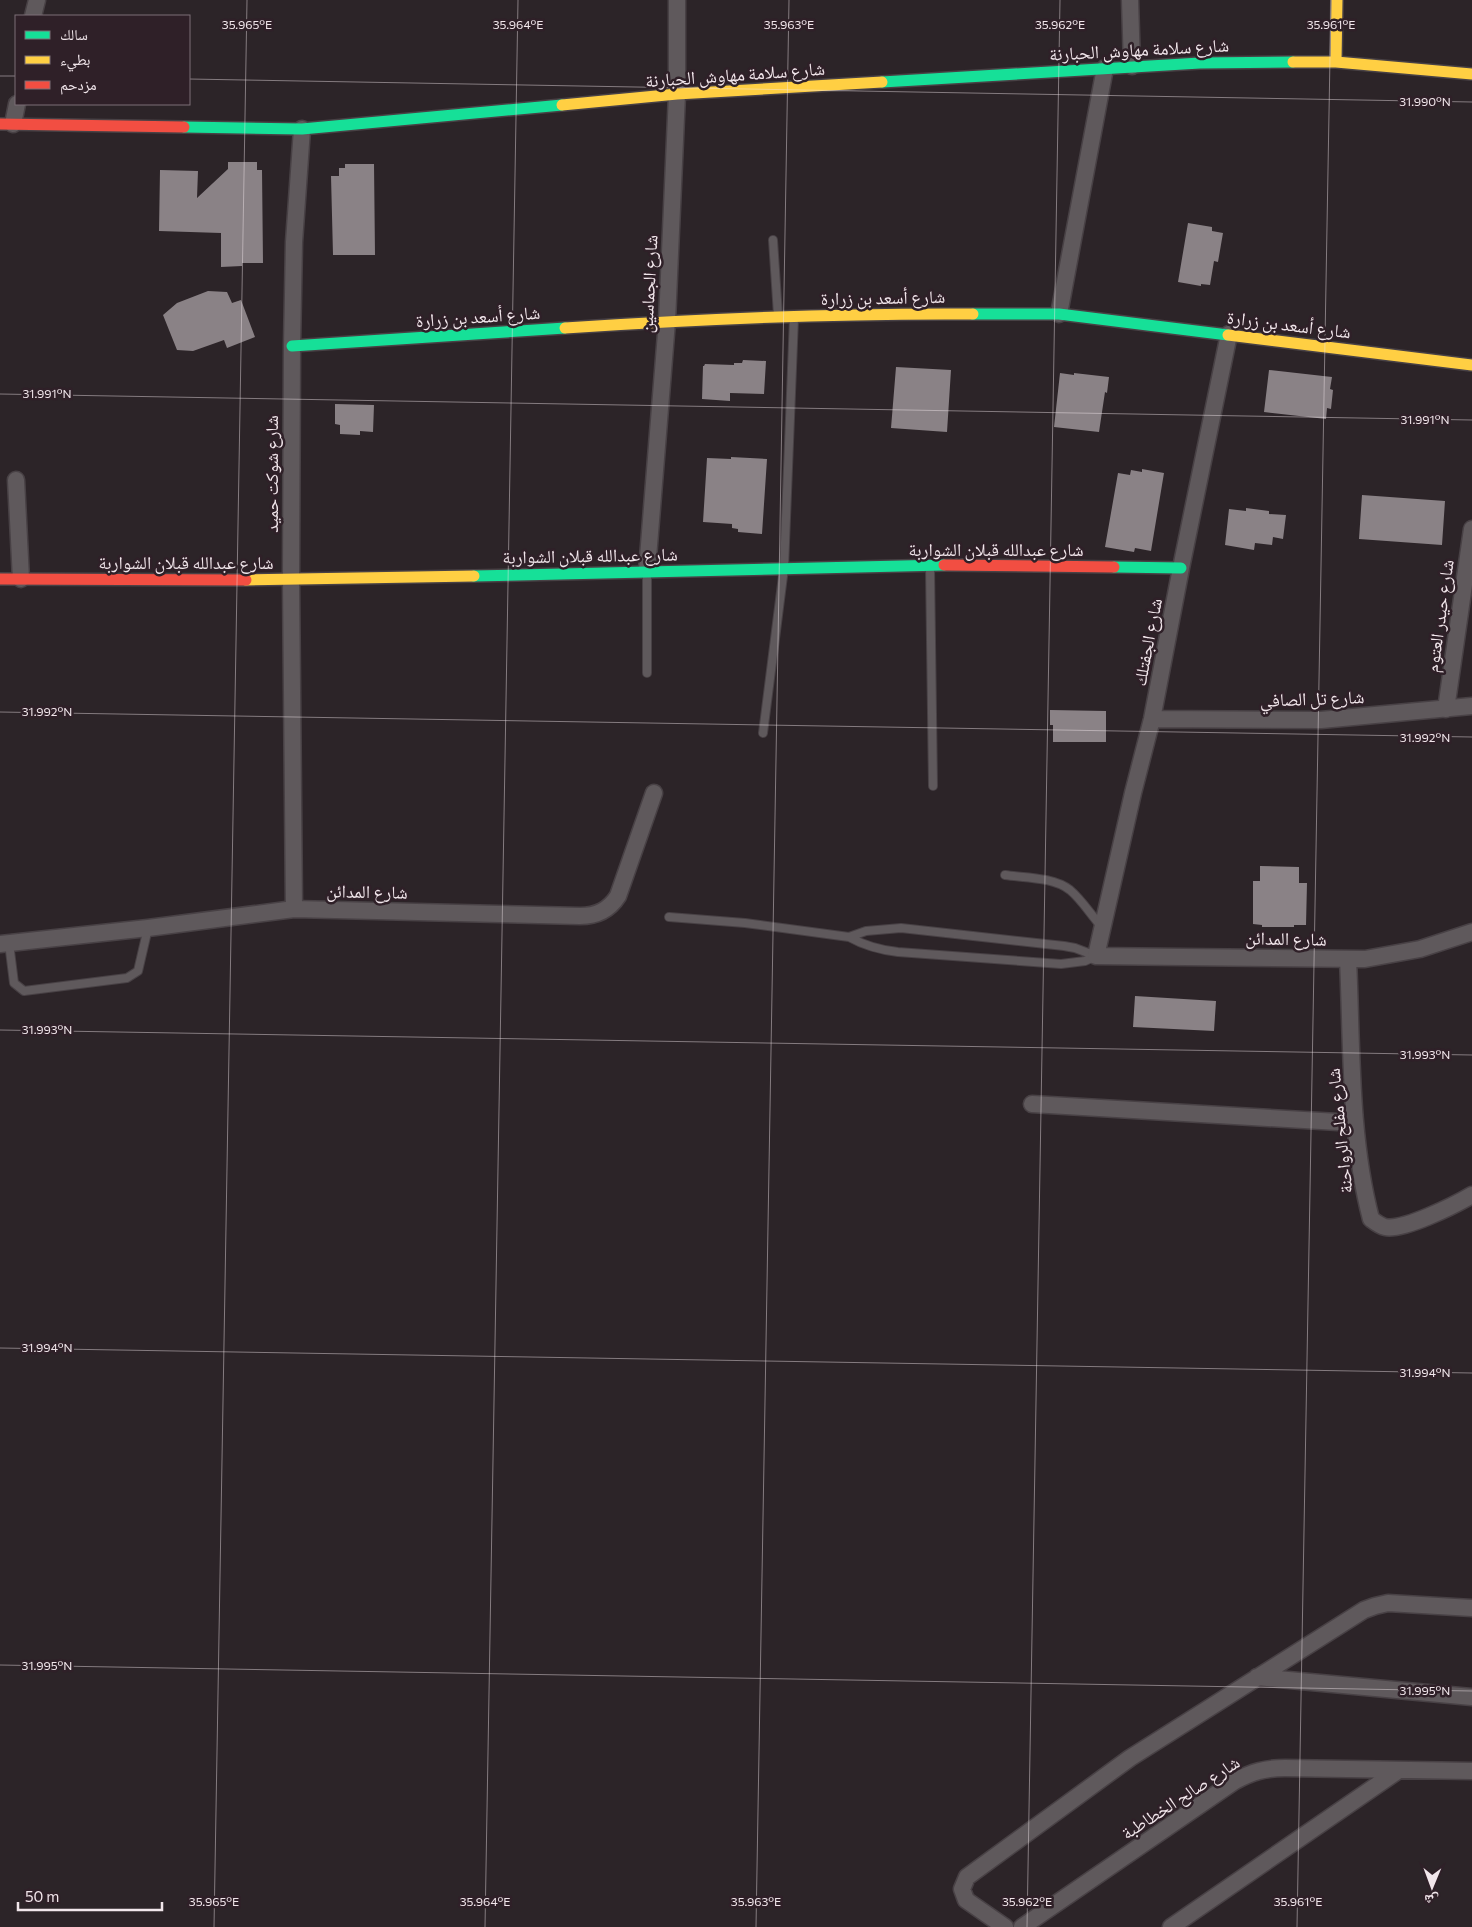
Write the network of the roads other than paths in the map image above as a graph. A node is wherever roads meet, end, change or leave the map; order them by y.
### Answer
1 (36, 0) edge
2 (677, 0) edge
3 (1130, 0) edge
4 (1337, 0) edge
5 (34, 15) edge
6 (1336, 62) junction
7 (1132, 66) junction
8 (1105, 68) junction
9 (1472, 74) edge
10 (676, 94) junction
11 (16, 105) edge
12 (7, 124) edge
13 (302, 129) junction
14 (773, 240) dead end
15 (1059, 314) junction
16 (794, 316) junction
17 (778, 317) junction
18 (667, 321) junction
19 (1229, 334) junction
20 (292, 346) junction
21 (1472, 366) edge
22 (16, 480) dead end
23 (1472, 529) edge
24 (930, 565) junction
25 (784, 568) junction
26 (1181, 568) junction
27 (647, 570) junction
28 (0, 579) edge
29 (21, 579) junction
30 (291, 580) junction
31 (648, 674) dead end
32 (1472, 706) edge
33 (1446, 709) junction
34 (1152, 719) junction
35 (764, 733) dead end
36 (934, 786) dead end
37 (654, 793) dead end
38 (1005, 875) dead end
39 (294, 909) junction
40 (669, 917) dead end
41 (148, 928) junction
42 (1102, 928) junction
43 (1472, 932) edge
44 (849, 937) junction
45 (5, 943) edge
46 (1096, 956) junction
47 (1348, 959) junction
48 (1032, 1104) dead end
49 (1355, 1123) junction
50 (1472, 1195) edge
51 (1472, 1608) edge
52 (1257, 1677) junction
53 (1472, 1697) edge
54 (1399, 1770) junction
55 (1472, 1771) edge
56 (1005, 1927) edge
57 (1022, 1927) edge
58 (1171, 1927) edge

1 - 5 street
2 - 10 street, شارع الجماسين
3 - 7 street
4 - 6 street
6 - 7 street, شارع سلامة مهاوش الحبارنة
6 - 9 street, شارع سلامة مهاوش الحبارنة
7 - 8 street, شارع سلامة مهاوش الحبارنة
8 - 10 street, شارع سلامة مهاوش الحبارنة
8 - 15 street
10 - 13 street, شارع سلامة مهاوش الحبارنة
10 - 18 street, شارع الجماسين
11 - 12 street
12 - 13 street, شارع سلامة مهاوش الحبارنة
13 - 20 street, شارع شوكت حميد
14 - 17 lane
15 - 16 street, شارع أسعد بن زرارة
15 - 19 street, شارع أسعد بن زرارة
16 - 17 street, شارع أسعد بن زرارة
16 - 25 lane
17 - 18 street, شارع أسعد بن زرارة
18 - 20 street, شارع أسعد بن زرارة
18 - 27 street, شارع الجماسين
19 - 21 street, شارع أسعد بن زرارة
19 - 26 street, شارع الجفتلك
20 - 30 street, شارع شوكت حميد
22 - 29 street
23 - 33 street, شارع حيدر العتوم
24 - 25 street, شارع عبدالله قبلان الشواربة
24 - 26 street, شارع عبدالله قبلان الشواربة
24 - 36 lane
25 - 27 street, شارع عبدالله قبلان الشواربة
25 - 35 lane
26 - 34 street, شارع الجفتلك
27 - 30 street, شارع عبدالله قبلان الشواربة
27 - 31 lane
28 - 29 street, شارع عبدالله قبلان الشواربة
29 - 30 street, شارع عبدالله قبلان الشواربة
30 - 39 street, شارع شوكت حميد
32 - 33 street, شارع تل الصافي
33 - 34 street, شارع تل الصافي
34 - 42 street, شارع الجفتلك
37 - 39 street, شارع المدائن
38 - 42 lane
39 - 41 street, شارع المدائن
40 - 44 lane
41 - 45 street, شارع المدائن
41 - 45 lane
42 - 46 street, شارع الجفتلك
43 - 47 street, شارع المدائن
44 - 46 lane
44 - 46 lane
46 - 47 street, شارع المدائن
47 - 49 street, شارع مفلح الرواحنة
48 - 49 street
49 - 50 street, شارع مفلح الرواحنة
51 - 52 street
52 - 53 street
52 - 56 street
54 - 55 street, شارع صالح الخطاطبة
54 - 57 street, شارع صالح الخطاطبة
54 - 58 street

